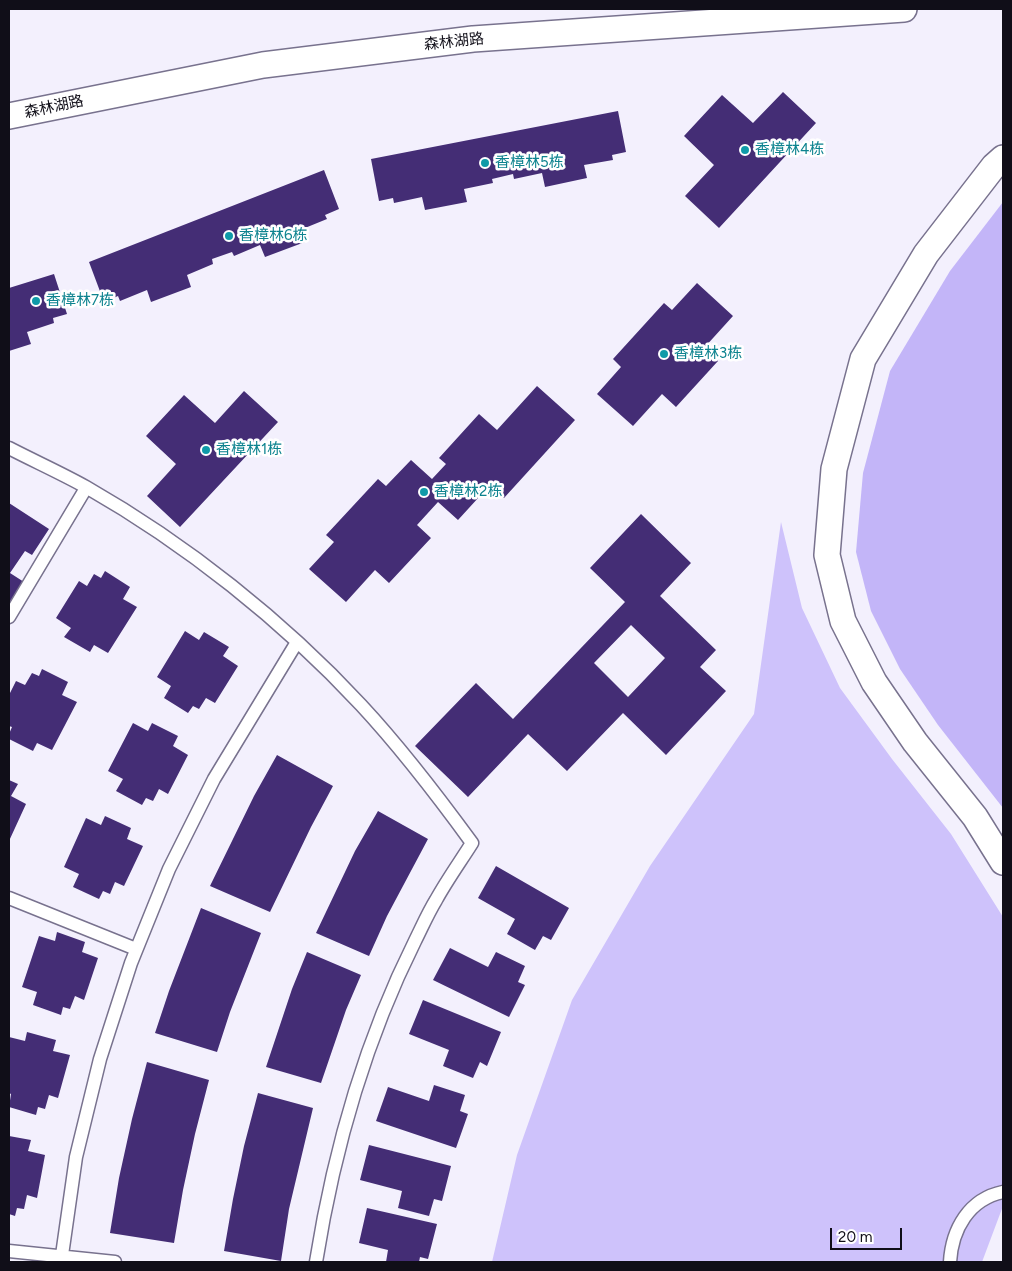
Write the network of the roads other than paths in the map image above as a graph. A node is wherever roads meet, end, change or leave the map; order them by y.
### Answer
1 (904, 9) edge
2 (9, 116) edge
3 (1003, 158) edge
4 (9, 448) edge
5 (86, 488) junction
6 (9, 617) edge
7 (297, 642) junction
8 (1003, 862) edge
9 (9, 898) edge
10 (136, 949) junction
11 (1003, 1192) edge
12 (9, 1250) edge
13 (61, 1259) edge
14 (116, 1262) edge
15 (316, 1262) edge
16 (950, 1262) edge

1 - 2 street, 森林湖路
3 - 8 street
4 - 5 lane
5 - 6 lane
5 - 7 lane
7 - 10 lane
7 - 15 lane
9 - 10 lane
10 - 13 lane
11 - 16 lane
12 - 13 lane
13 - 14 lane

